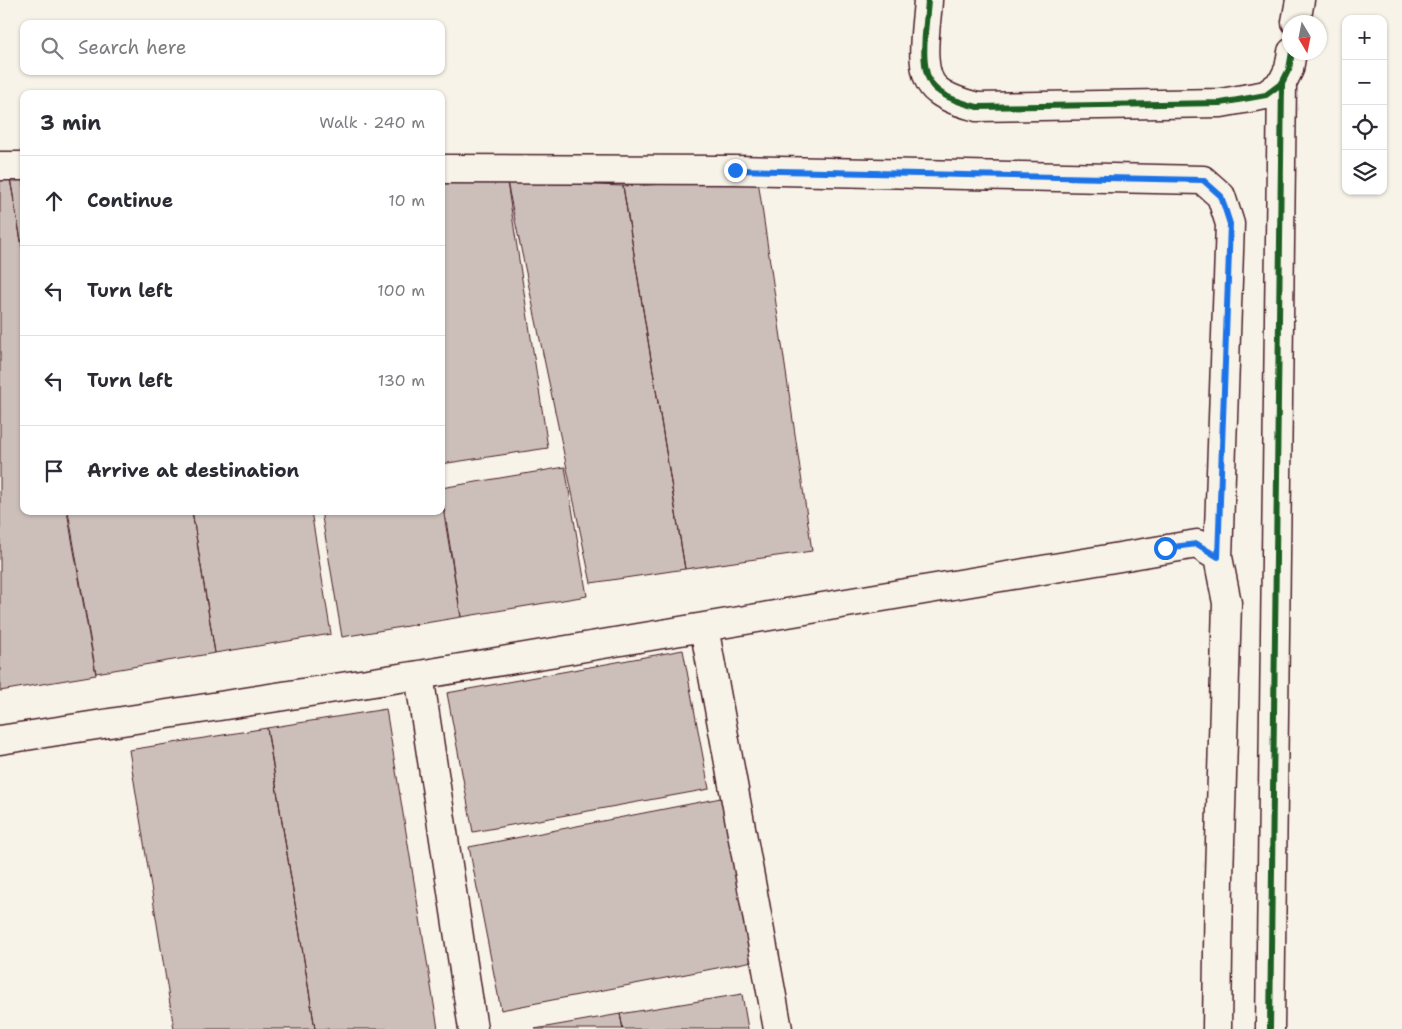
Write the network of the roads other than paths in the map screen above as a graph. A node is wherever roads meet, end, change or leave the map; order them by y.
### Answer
1 (928, 0) edge
2 (1300, 0) edge
3 (1297, 15) edge
4 (1291, 60) edge
5 (1282, 83) junction
6 (0, 166) edge
7 (20, 166) edge
8 (445, 168) edge
9 (1218, 557) junction
10 (704, 627) junction
11 (420, 675) junction
12 (0, 740) edge
13 (473, 1029) edge
14 (778, 1029) edge
15 (1217, 1029) edge
16 (1270, 1029) edge

1 - 5 street
2 - 3 street
4 - 5 street
5 - 16 street
6 - 7 street
8 - 9 street
9 - 10 street
9 - 15 street
10 - 11 street
10 - 14 street
11 - 12 street
11 - 13 street

